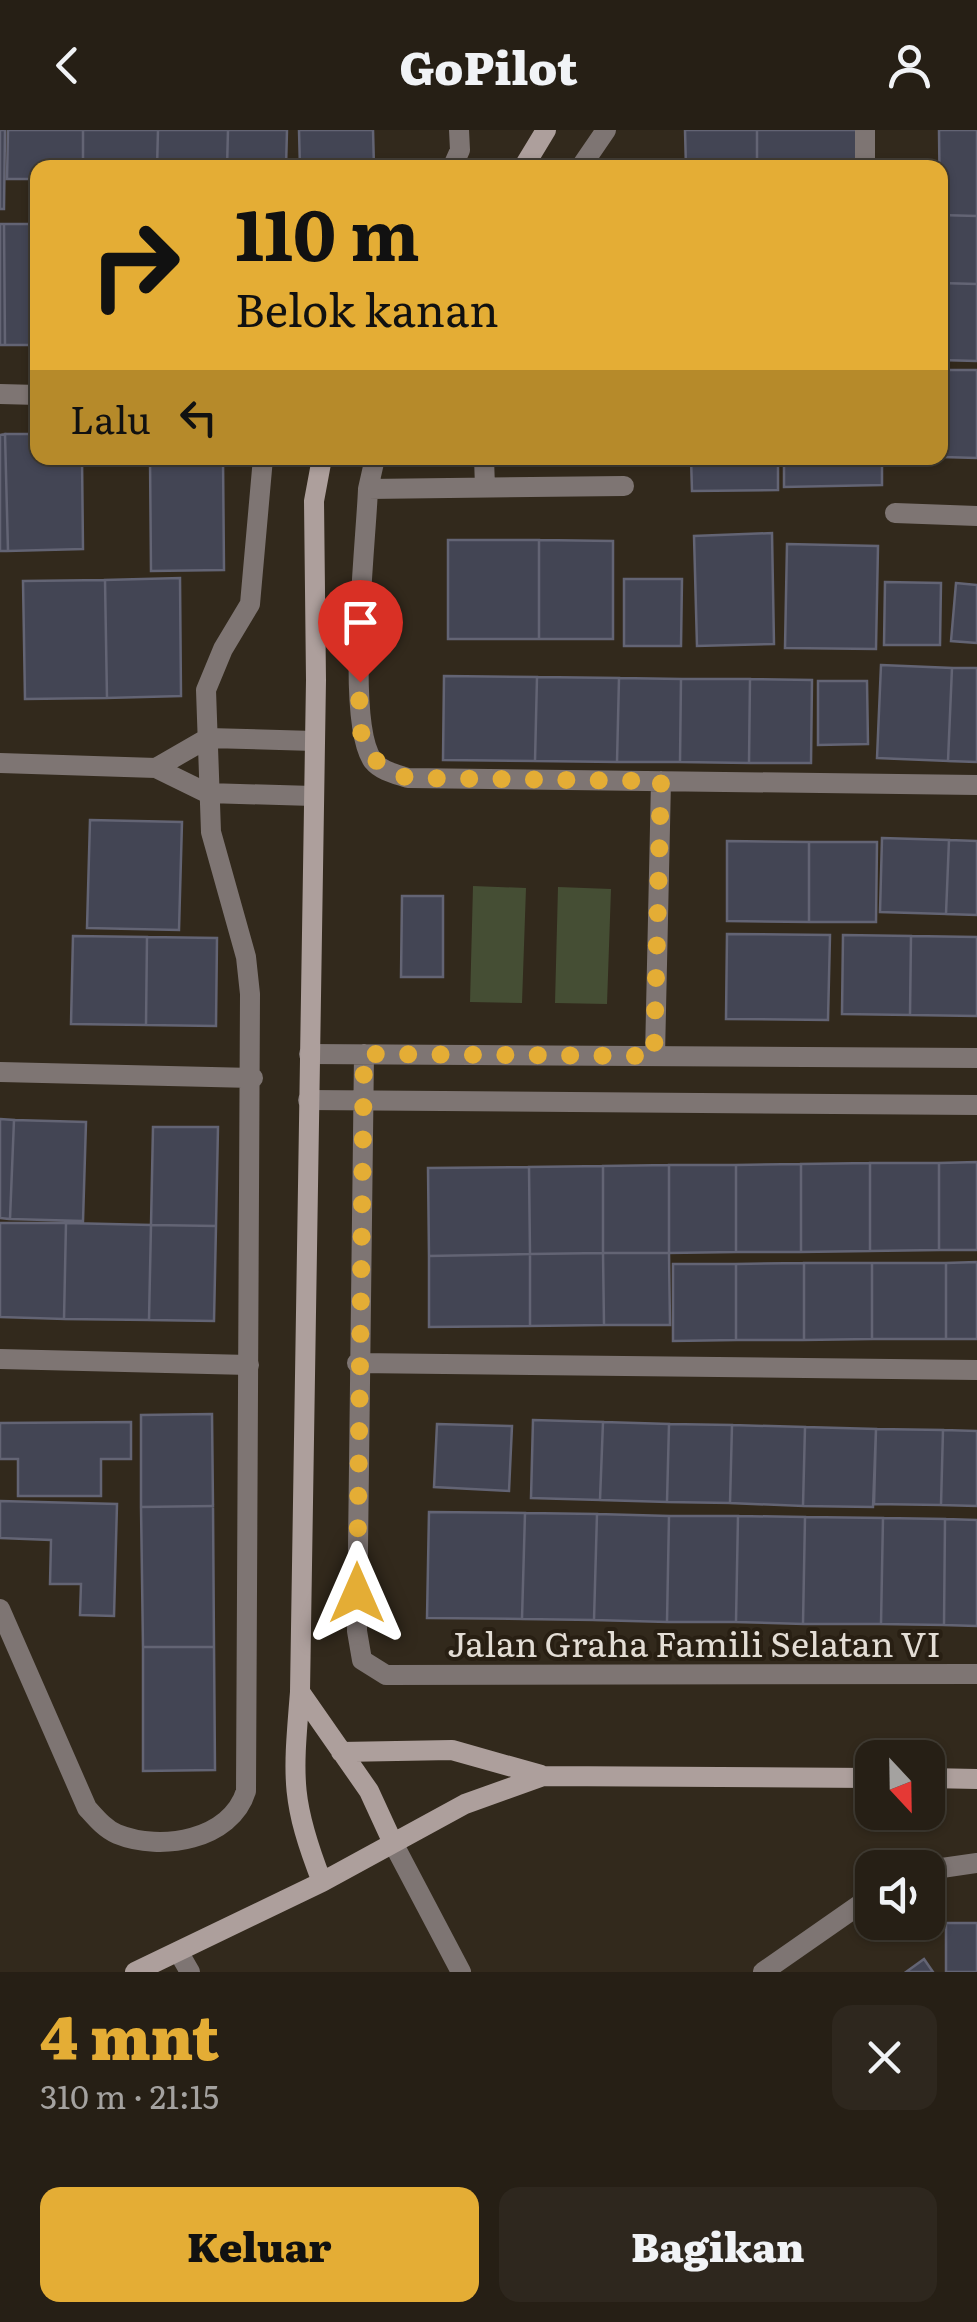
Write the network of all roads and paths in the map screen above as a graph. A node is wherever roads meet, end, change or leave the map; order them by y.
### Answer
1 (459, 130) edge
2 (546, 130) edge
3 (606, 130) edge
4 (865, 130) edge
5 (456, 160) edge
6 (528, 160) edge
7 (585, 160) edge
8 (865, 160) edge
9 (0, 394) edge
10 (30, 395) edge
11 (262, 465) edge
12 (321, 465) edge
13 (373, 465) edge
14 (484, 465) edge
15 (624, 486) dead end
16 (485, 487) junction
17 (368, 489) junction
18 (895, 514) dead end
19 (977, 516) edge
20 (208, 738) junction
21 (314, 741) junction
22 (0, 763) edge
23 (156, 768) junction
24 (661, 781) junction
25 (977, 785) edge
26 (206, 794) junction
27 (313, 796) junction
28 (309, 1054) junction
29 (364, 1054) junction
30 (654, 1056) junction
31 (977, 1058) edge
32 (0, 1072) edge
33 (252, 1078) junction
34 (308, 1100) junction
35 (364, 1101) junction
36 (977, 1106) edge
37 (0, 1360) edge
38 (357, 1363) junction
39 (249, 1365) junction
40 (977, 1370) edge
41 (0, 1609) edge
42 (977, 1674) edge
43 (300, 1692) junction
44 (341, 1752) junction
45 (543, 1776) junction
46 (855, 1778) edge
47 (945, 1778) edge
48 (977, 1779) edge
49 (392, 1841) junction
50 (977, 1863) edge
51 (945, 1868) edge
52 (322, 1882) junction
53 (855, 1908) edge
54 (179, 1952) junction
55 (136, 1972) edge
56 (190, 1972) edge
57 (461, 1972) edge
58 (764, 1972) edge

1 - 5 street
2 - 6 street
3 - 7 street
4 - 8 street
9 - 10 street
11 - 20 street
12 - 21 street
13 - 17 street
14 - 16 street
15 - 16 street
16 - 17 street
17 - 24 street
18 - 19 street
20 - 21 street
20 - 23 street
20 - 26 street
21 - 27 street
22 - 23 street
23 - 26 street
24 - 25 street
24 - 30 street
26 - 27 street
26 - 33 street
27 - 28 street
28 - 29 street
28 - 34 street
29 - 30 street
29 - 35 street, Jalan Graha Famili Selatan VI
30 - 31 street
32 - 33 street
33 - 39 street
34 - 35 street
34 - 43 street
35 - 36 street
35 - 38 street, Jalan Graha Famili Selatan VI
37 - 39 street
38 - 40 street
38 - 42 street, Jalan Graha Famili Selatan VI
39 - 41 street
43 - 44 street
43 - 52 street
44 - 45 street
44 - 49 street
45 - 46 street
45 - 49 street
47 - 48 street
49 - 52 street
49 - 57 street
50 - 51 street
52 - 54 street
53 - 58 street
54 - 55 street
54 - 56 street

